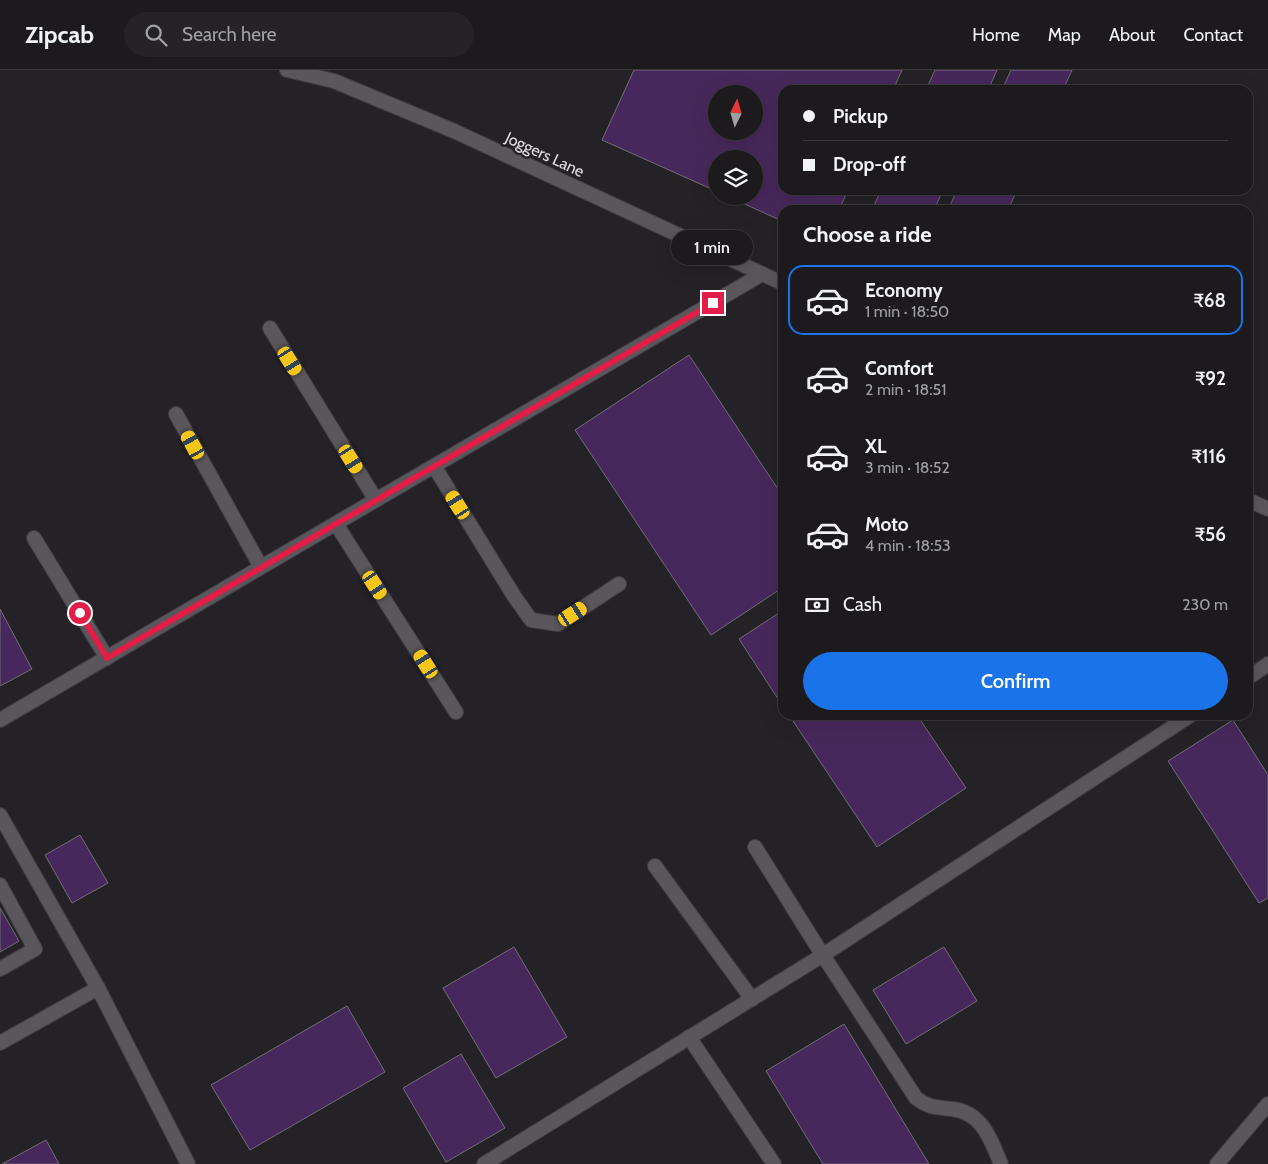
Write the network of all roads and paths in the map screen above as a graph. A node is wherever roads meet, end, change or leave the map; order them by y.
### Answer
1 (287, 70) edge
2 (762, 274) junction
3 (778, 281) edge
4 (270, 328) dead end
5 (176, 414) dead end
6 (434, 466) junction
7 (376, 500) junction
8 (1253, 502) edge
9 (1268, 509) edge
10 (336, 524) junction
11 (34, 538) dead end
12 (261, 567) junction
13 (619, 584) dead end
14 (107, 658) junction
15 (1268, 664) edge
16 (1253, 674) edge
17 (456, 712) dead end
18 (0, 720) edge
19 (1183, 720) edge
20 (0, 815) edge
21 (756, 847) dead end
22 (655, 866) dead end
23 (0, 885) edge
24 (823, 955) junction
25 (0, 969) edge
26 (98, 988) junction
27 (752, 999) junction
28 (689, 1038) junction
29 (0, 1043) edge
30 (1268, 1104) edge
31 (188, 1164) edge
32 (484, 1164) edge
33 (774, 1164) edge
34 (1001, 1164) edge
35 (1217, 1164) edge

1 - 2 street, Joggers Lane
2 - 3 street, Joggers Lane
2 - 6 street
4 - 7 street
5 - 12 street
6 - 7 street
6 - 13 street
7 - 10 street
8 - 9 street
10 - 12 street
10 - 17 street
11 - 14 street
12 - 14 street
14 - 18 street
15 - 16 street
19 - 24 street
20 - 26 street
21 - 24 street
22 - 27 street
23 - 25 street
24 - 27 street
24 - 34 street
26 - 29 street
26 - 31 street
27 - 28 street
28 - 32 street
28 - 33 street
30 - 35 street

